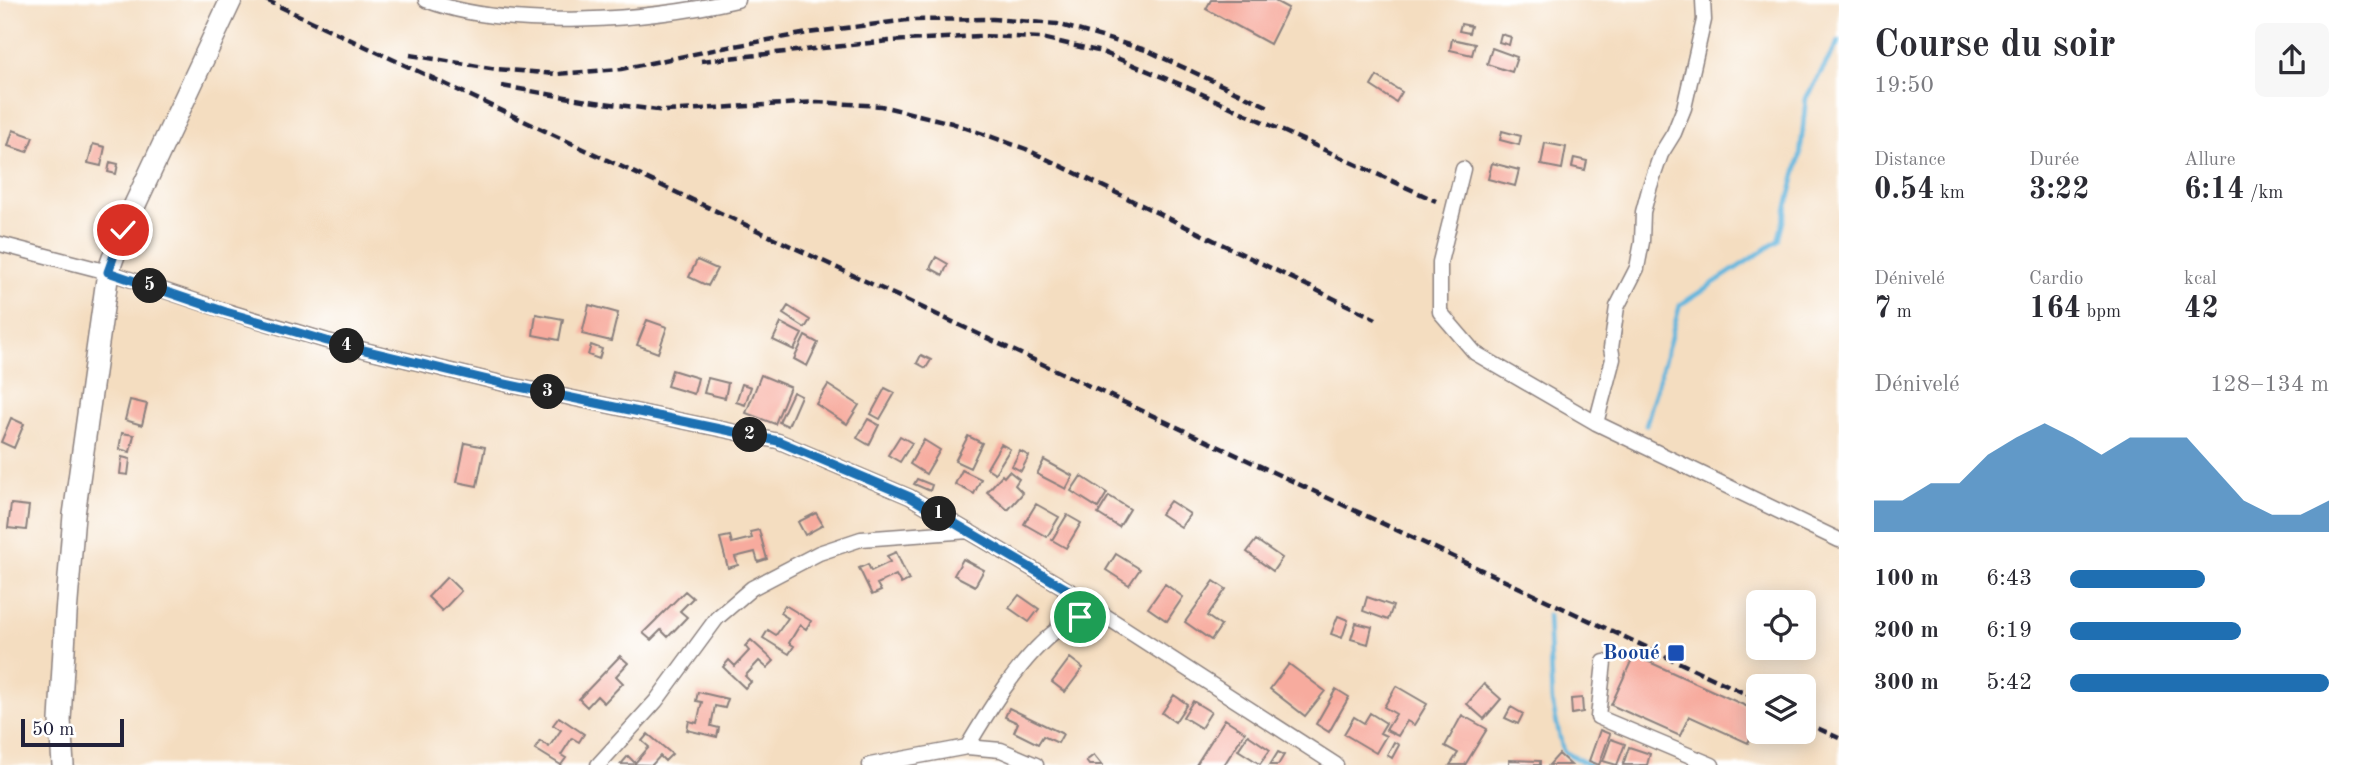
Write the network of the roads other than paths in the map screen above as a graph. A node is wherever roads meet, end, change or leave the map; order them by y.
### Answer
1 (231, 0) edge
2 (426, 0) edge
3 (737, 0) edge
4 (1703, 0) edge
5 (1463, 169) dead end
6 (0, 244) edge
7 (108, 272) junction
8 (1596, 423) junction
9 (970, 531) junction
10 (1839, 540) edge
11 (1067, 589) junction
12 (1099, 612) junction
13 (1057, 630) junction
14 (1604, 662) dead end
15 (967, 747) junction
16 (63, 765) edge
17 (598, 765) edge
18 (870, 765) edge
19 (1035, 765) edge
20 (1336, 765) edge
21 (1712, 765) edge

1 - 7 street
2 - 3 street
4 - 8 street
5 - 8 street
6 - 7 street
7 - 9 street
7 - 16 street
8 - 10 street
9 - 11 street
9 - 17 street
11 - 12 street
11 - 13 street
12 - 13 street
12 - 20 street
13 - 15 street
14 - 21 street
15 - 18 street
15 - 19 street

